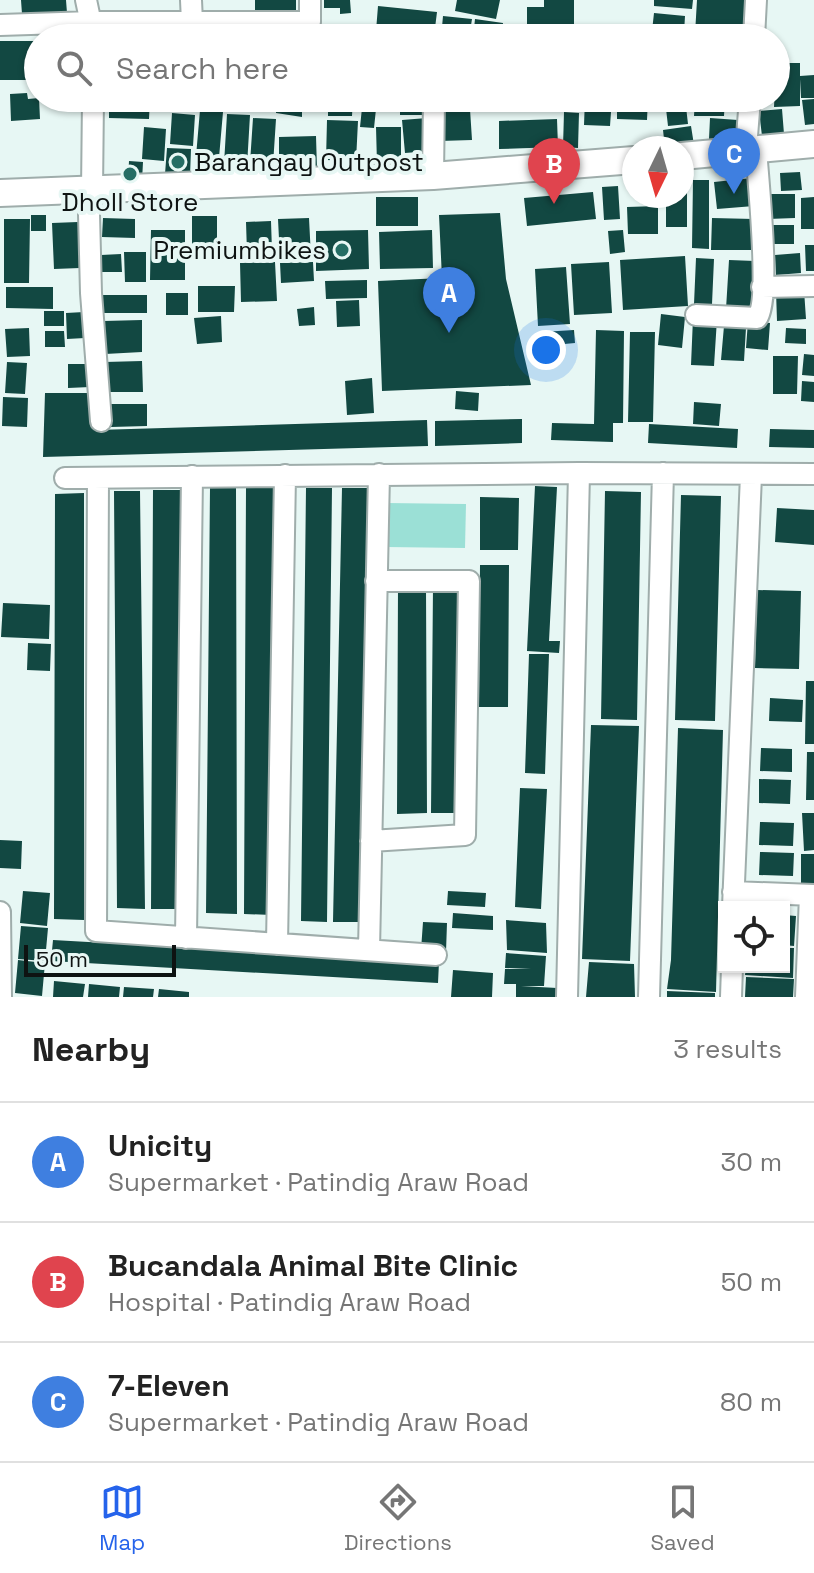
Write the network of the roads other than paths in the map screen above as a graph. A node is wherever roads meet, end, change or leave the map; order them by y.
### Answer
1 (86, 0) edge
2 (191, 0) edge
3 (310, 0) edge
4 (756, 0) edge
5 (192, 22) junction
6 (92, 24) edge
7 (167, 24) edge
8 (755, 24) edge
9 (0, 25) edge
10 (24, 26) edge
11 (93, 112) edge
12 (434, 112) edge
13 (750, 112) edge
14 (814, 144) edge
15 (751, 149) junction
16 (694, 155) edge
17 (622, 161) edge
18 (433, 176) junction
19 (92, 191) junction
20 (0, 193) edge
21 (814, 286) edge
22 (762, 287) junction
23 (696, 315) dead end
24 (101, 421) dead end
25 (579, 473) junction
26 (663, 473) junction
27 (379, 474) junction
28 (814, 474) edge
29 (285, 475) junction
30 (751, 475) junction
31 (192, 476) junction
32 (65, 478) dead end
33 (98, 478) junction
34 (376, 581) junction
35 (371, 841) junction
36 (812, 895) edge
37 (733, 900) edge
38 (0, 912) edge
39 (186, 938) junction
40 (277, 944) junction
41 (369, 950) junction
42 (436, 955) dead end
43 (732, 973) edge
44 (1, 997) edge
45 (567, 997) edge
46 (649, 997) edge
47 (731, 997) edge
48 (806, 997) edge

1 - 6 street
2 - 5 street
3 - 5 street
4 - 8 street
5 - 7 street
9 - 10 street
11 - 19 street
12 - 18 street
13 - 15 street
14 - 15 main road
15 - 16 main road
15 - 22 street
17 - 18 main road
18 - 19 main road
19 - 20 main road
19 - 24 street
21 - 22 street
22 - 23 street
25 - 26 street
25 - 27 street
25 - 45 street
26 - 30 street
26 - 46 street
27 - 29 street
27 - 34 street
28 - 30 street
29 - 31 street
29 - 40 street
30 - 37 street
31 - 33 street
31 - 39 street
32 - 33 street
33 - 39 street
34 - 35 street
34 - 35 street
35 - 41 street
36 - 37 street
36 - 48 street
38 - 44 street
39 - 40 street
40 - 41 street
41 - 42 street
43 - 47 street

